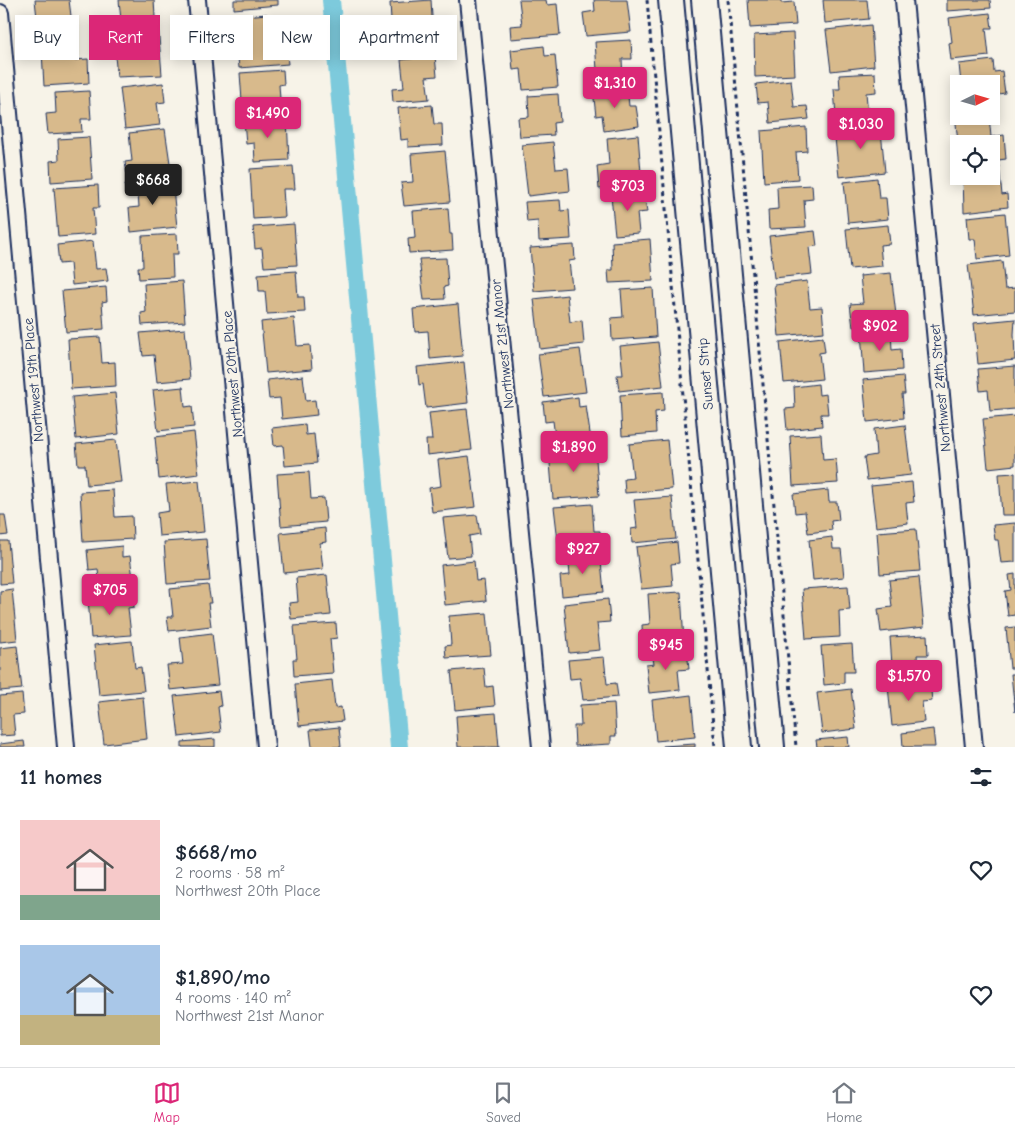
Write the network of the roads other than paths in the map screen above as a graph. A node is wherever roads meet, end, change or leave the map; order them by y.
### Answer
1 (197, 0) edge
2 (468, 0) edge
3 (671, 0) edge
4 (704, 0) edge
5 (904, 0) edge
6 (0, 13) edge
7 (66, 747) edge
8 (266, 747) edge
9 (541, 747) edge
10 (739, 747) edge
11 (772, 747) edge
12 (974, 747) edge

1 - 8 street, Northwest 20th Place
2 - 9 street, Northwest 21st Manor
3 - 10 street, Sunset Strip
4 - 11 street
5 - 12 street, Northwest 24th Street
6 - 7 street, Northwest 19th Place

